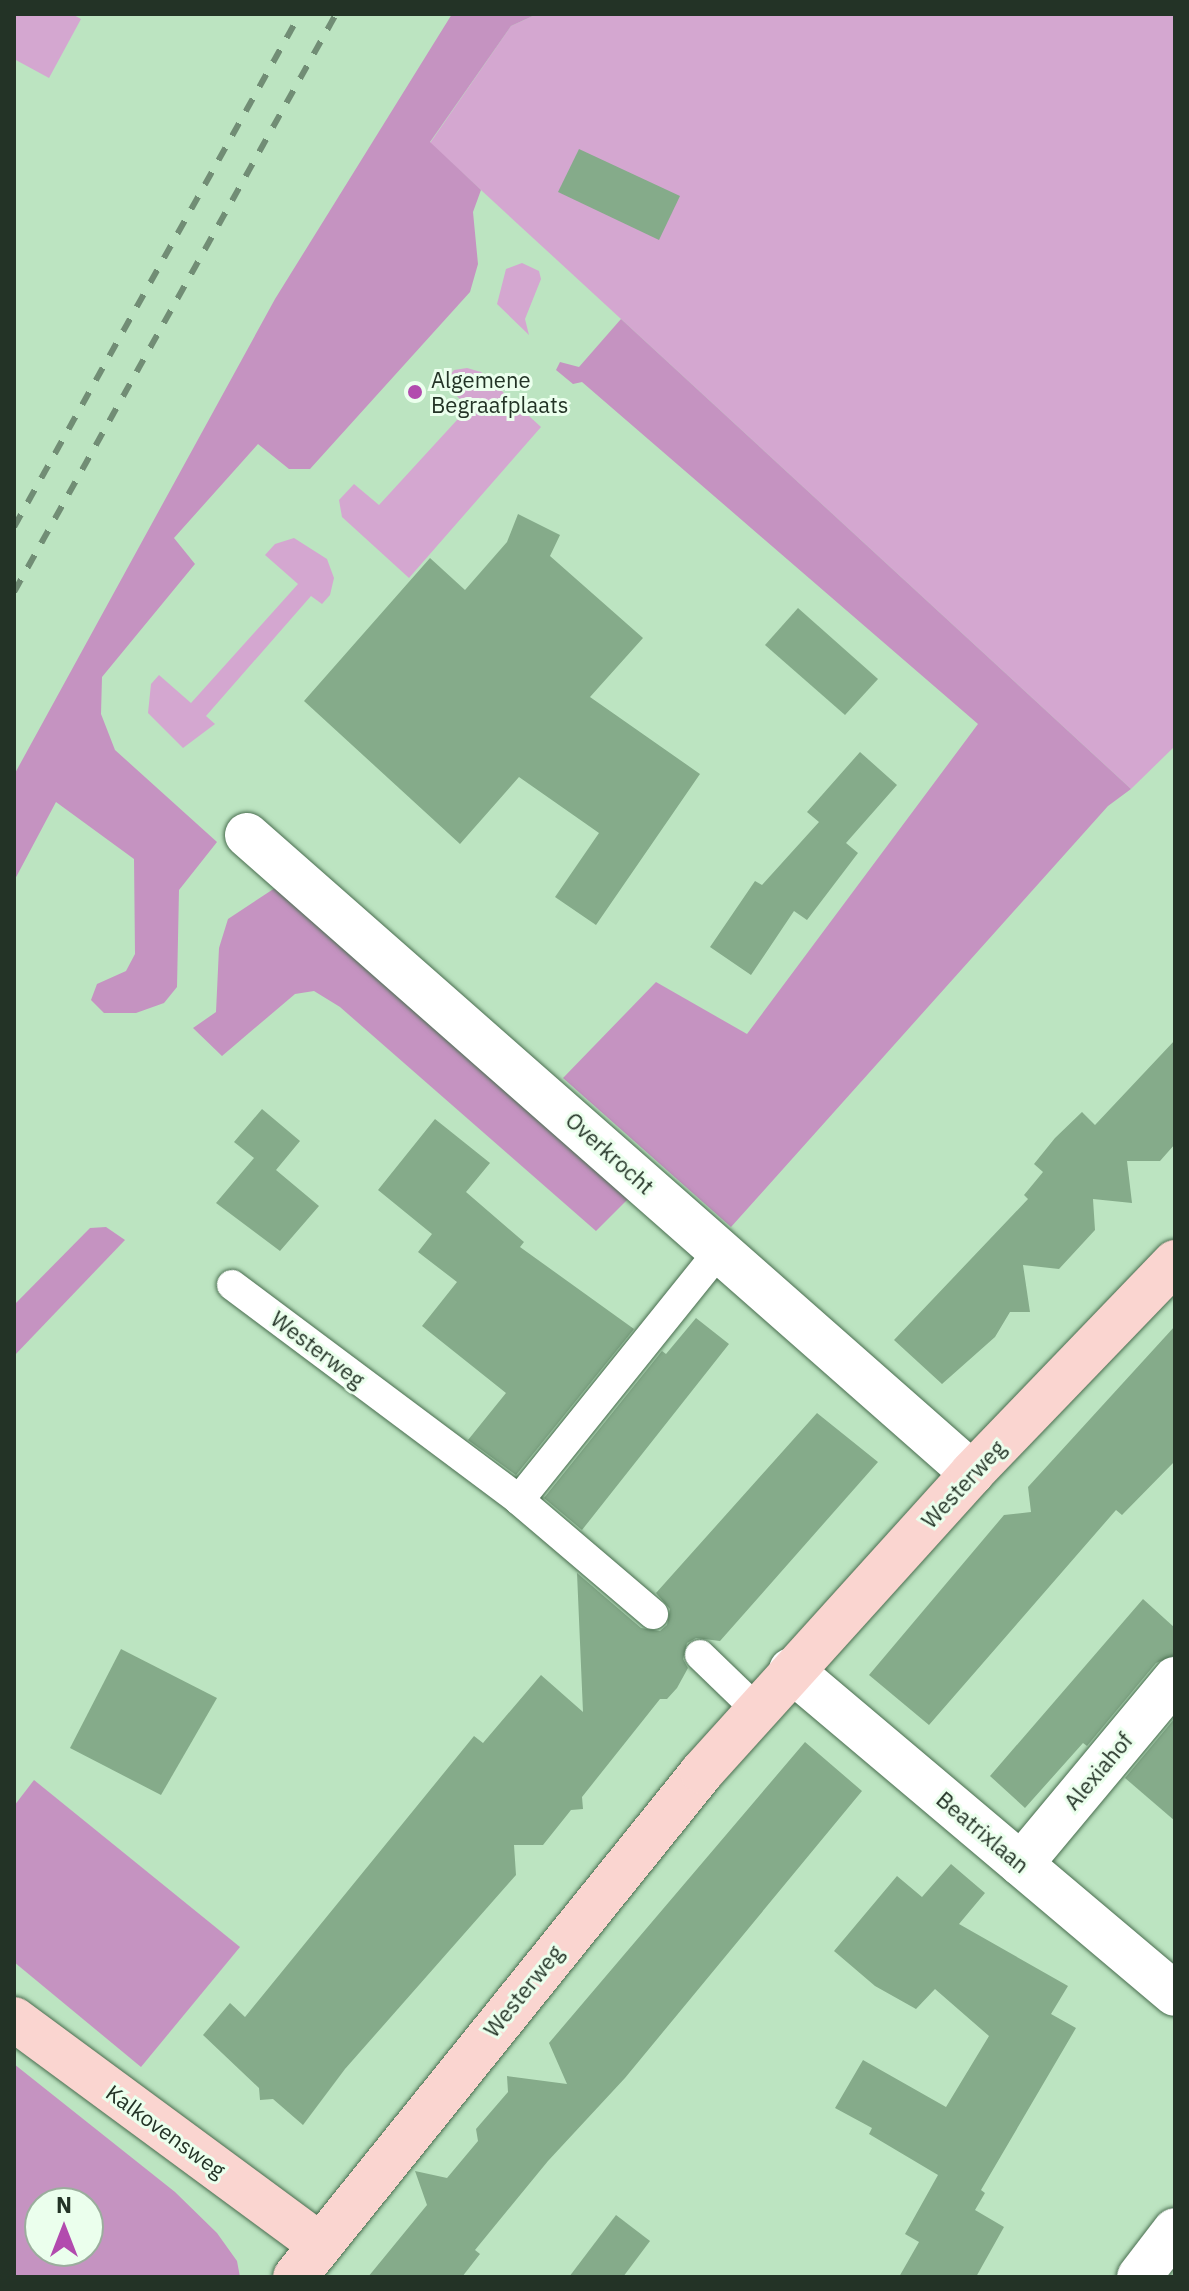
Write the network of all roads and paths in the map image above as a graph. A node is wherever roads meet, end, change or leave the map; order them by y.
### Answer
1 (247, 835) dead end
2 (719, 1251) junction
3 (1175, 1262) edge
4 (232, 1285) dead end
5 (972, 1473) junction
6 (519, 1500) junction
7 (653, 1614) dead end
8 (700, 1655) dead end
9 (791, 1670) junction
10 (1175, 1679) edge
11 (757, 1710) junction
12 (1021, 1864) junction
13 (1175, 1994) edge
14 (14, 2019) edge
15 (1175, 2230) edge
16 (306, 2260) edge
17 (1139, 2277) edge

1 - 2 street, Overkrocht
2 - 5 street, Overkrocht
2 - 6 lane
3 - 5 street, Westerweg
4 - 6 lane, Westerweg
5 - 9 street, Westerweg
6 - 7 lane, Westerweg
8 - 11 lane
9 - 11 street, Westerweg
9 - 12 street, Beatrixlaan
10 - 12 street, Alexiahof
11 - 16 street, Westerweg
12 - 13 street, Beatrixlaan
14 - 16 street, Kalkovensweg
15 - 17 street

